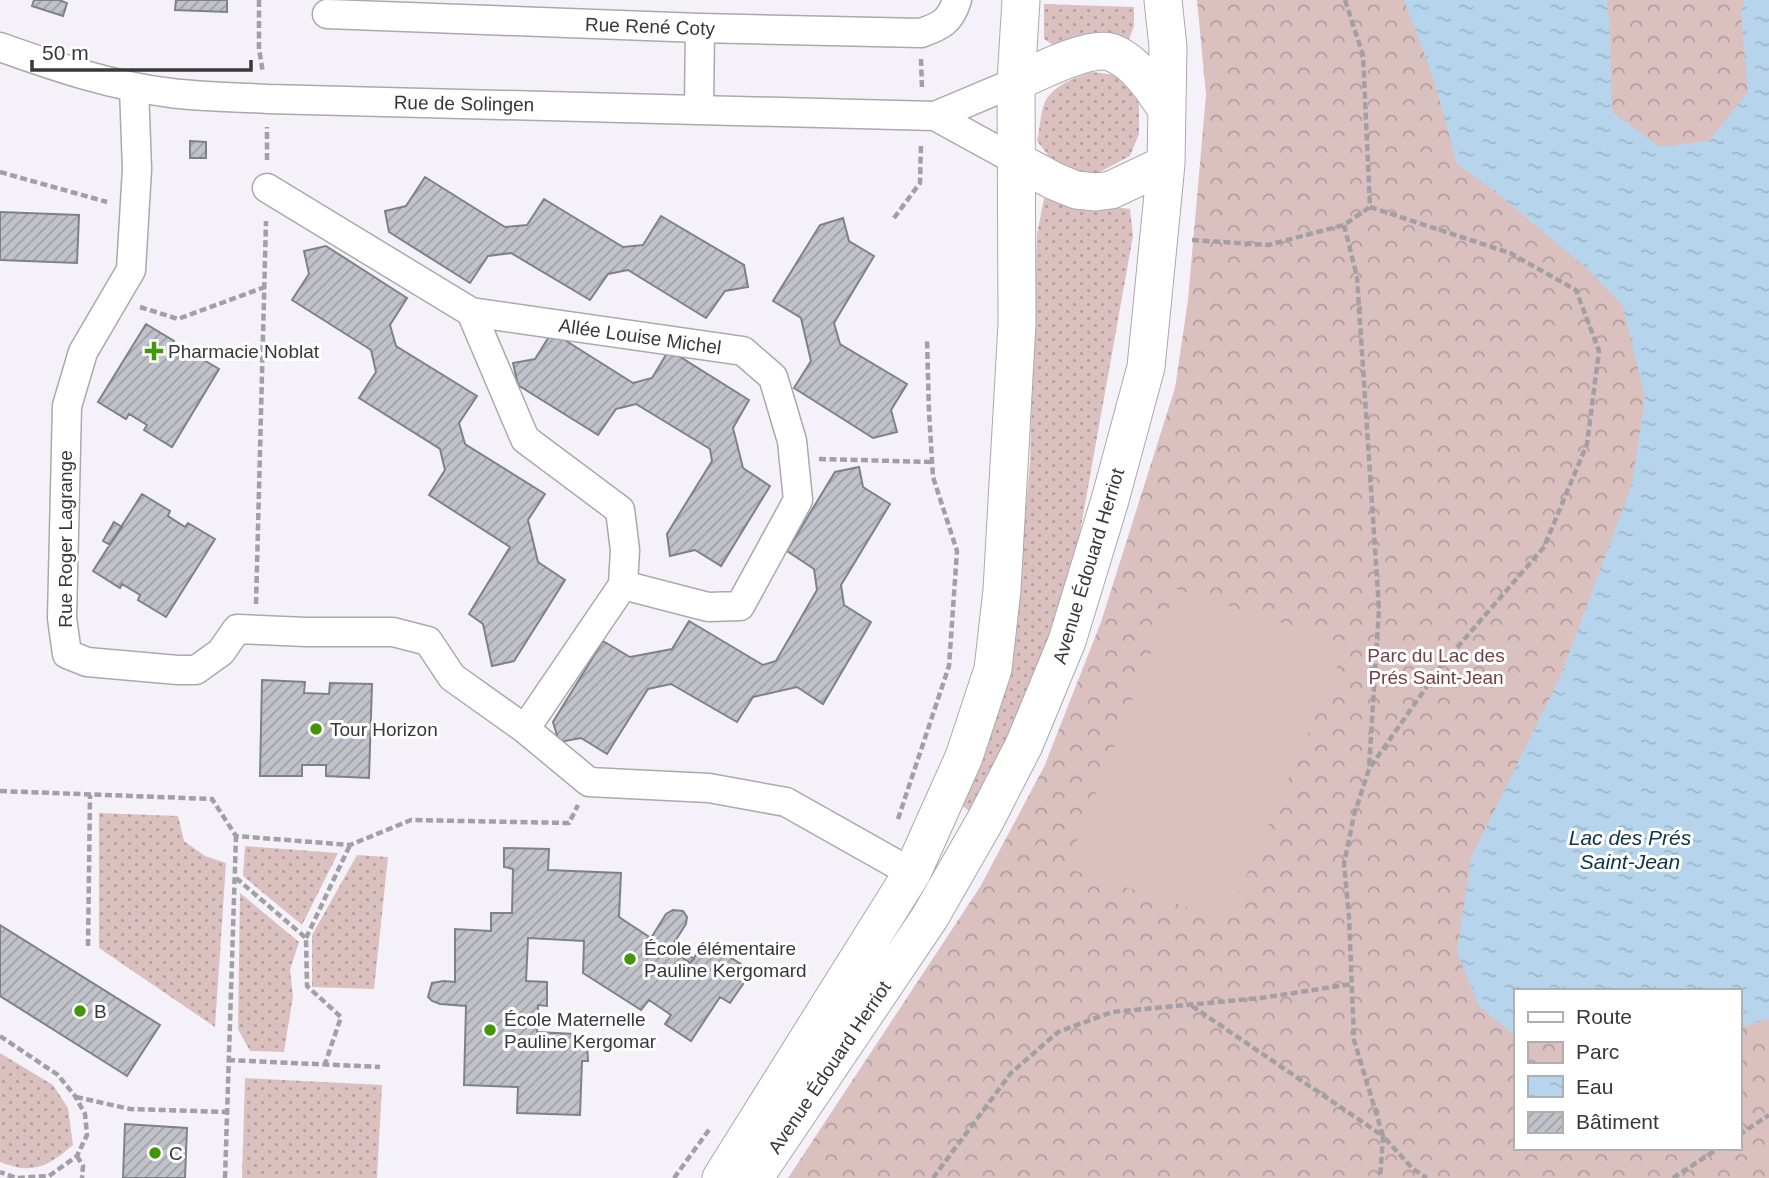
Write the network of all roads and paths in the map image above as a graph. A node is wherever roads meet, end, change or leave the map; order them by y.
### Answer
1 (259, 0) edge
2 (957, 0) edge
3 (1021, 0) edge
4 (1163, 0) edge
5 (1345, 0) edge
6 (327, 14) dead end
7 (700, 28) junction
8 (0, 47) edge
9 (1016, 82) junction
10 (134, 87) junction
11 (268, 99) junction
12 (699, 109) junction
13 (1167, 110) junction
14 (935, 116) junction
15 (1015, 160) junction
16 (1166, 164) junction
17 (0, 172) edge
18 (267, 188) junction
19 (1370, 207) junction
20 (135, 209) junction
21 (1343, 225) junction
22 (1182, 239) dead end
23 (265, 287) junction
24 (115, 298) junction
25 (471, 312) junction
26 (927, 339) dead end
27 (794, 458) junction
28 (932, 462) junction
29 (623, 586) junction
30 (255, 630) junction
31 (525, 729) junction
32 (1369, 769) junction
33 (589, 782) junction
34 (0, 791) edge
35 (90, 795) junction
36 (236, 836) junction
37 (350, 845) junction
38 (898, 865) junction
39 (235, 877) junction
40 (306, 938) junction
41 (88, 946) dead end
42 (1352, 984) junction
43 (1191, 1005) junction
44 (0, 1036) edge
45 (228, 1060) junction
46 (325, 1064) junction
47 (380, 1067) dead end
48 (75, 1096) junction
49 (227, 1112) junction
50 (1769, 1115) edge
51 (1741, 1134) edge
52 (1382, 1136) junction
53 (1716, 1150) edge
54 (77, 1156) junction
55 (0, 1172) edge
56 (82, 1178) edge
57 (225, 1178) edge
58 (721, 1178) edge
59 (754, 1178) edge
60 (933, 1178) edge
61 (1380, 1178) edge
62 (1427, 1178) edge
63 (1673, 1178) edge

1 - 11 path
2 - 7 street, Rue René Coty
3 - 9 main road, Avenue Édouard Herriot
4 - 13 main road, Avenue Édouard Herriot
5 - 19 path
6 - 7 street, Rue René Coty
7 - 12 street
8 - 10 street, Rue de Solingen
9 - 13 main road
9 - 14 street, Rue de Solingen
9 - 15 main road, Avenue Édouard Herriot
10 - 11 street, Rue de Solingen
10 - 20 street, Rue Roger Lagrange
11 - 12 street, Rue de Solingen
11 - 18 path
12 - 14 street, Rue de Solingen
13 - 16 main road, Avenue Édouard Herriot
14 - 15 street, Rue de Solingen
15 - 16 main road
15 - 38 main road, Avenue Édouard Herriot
16 - 59 main road, Avenue Édouard Herriot
17 - 20 path
18 - 23 path
18 - 25 street, Allée Louise Michel
19 - 21 path
19 - 32 path
20 - 24 street, Rue Roger Lagrange
21 - 22 path
21 - 32 path
23 - 24 path
23 - 30 path
24 - 30 street, Rue Roger Lagrange
25 - 27 street, Allée Louise Michel
25 - 29 street
26 - 28 path
27 - 28 path
27 - 29 street, Allée Louise Michel
28 - 38 path
29 - 31 street
30 - 31 street, Rue Roger Lagrange
31 - 33 street, Rue Roger Lagrange
32 - 42 path
33 - 37 path
33 - 38 street
34 - 35 path
35 - 36 path
35 - 41 path
36 - 37 path
36 - 39 path
37 - 40 path
38 - 58 main road, Avenue Édouard Herriot
39 - 40 path
39 - 45 path
40 - 46 path
42 - 43 path
42 - 52 path
43 - 52 path
43 - 60 path
44 - 48 path
45 - 46 path
45 - 49 path
46 - 47 path
48 - 49 path
48 - 54 path
49 - 57 path
50 - 51 path
52 - 61 path
52 - 62 path
53 - 63 path
54 - 55 path
54 - 56 path

